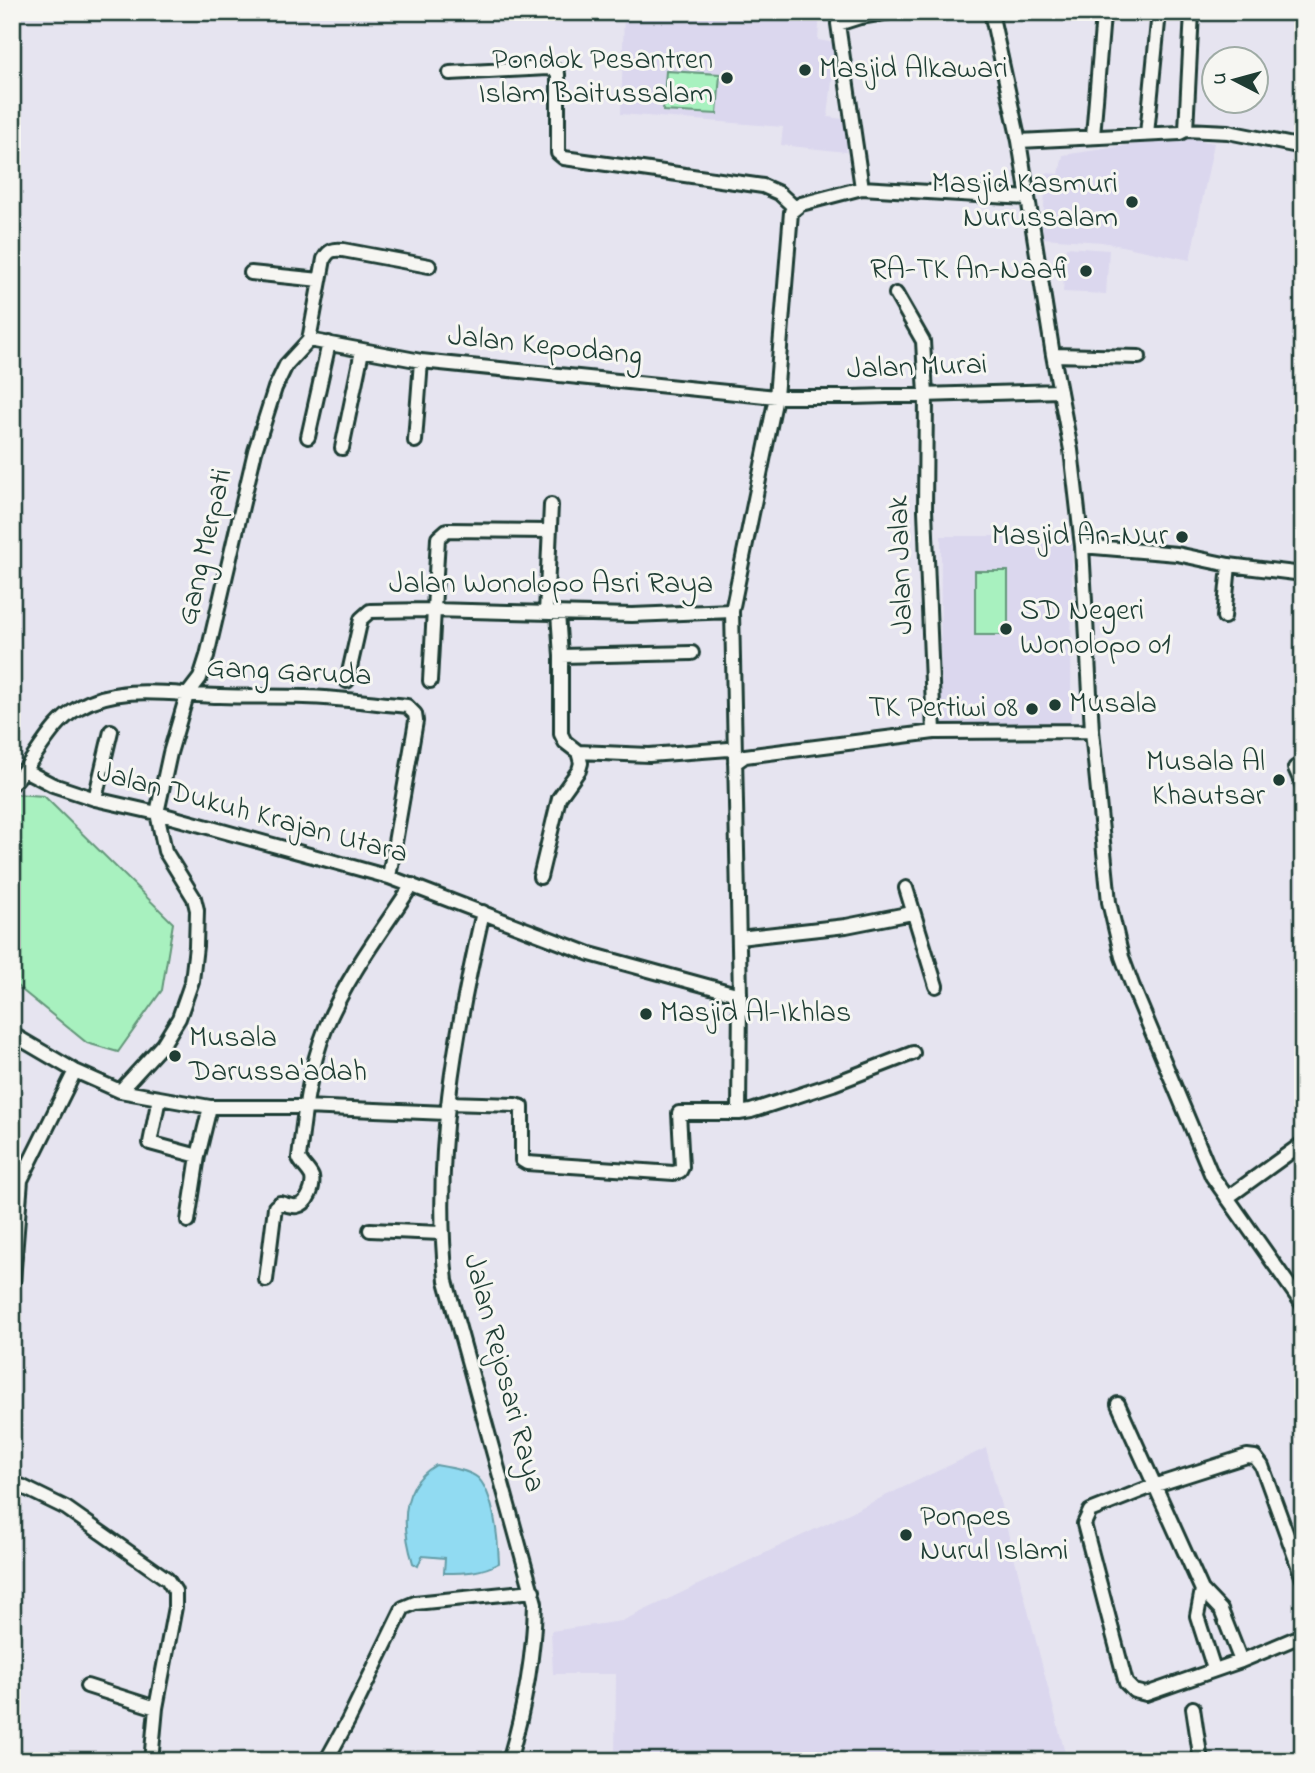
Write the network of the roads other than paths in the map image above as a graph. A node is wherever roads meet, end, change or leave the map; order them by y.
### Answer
1 (890, 12) edge
2 (990, 12) edge
3 (1159, 12) edge
4 (1192, 12) edge
5 (1103, 15) dead end
6 (837, 18) edge
7 (450, 74) dead end
8 (1186, 130) junction
9 (1147, 134) junction
10 (1093, 136) junction
11 (1019, 141) junction
12 (1303, 147) edge
13 (862, 188) junction
14 (1028, 198) junction
15 (794, 207) junction
16 (429, 266) dead end
17 (251, 272) dead end
18 (320, 280) junction
19 (897, 294) dead end
20 (309, 340) junction
21 (328, 344) junction
22 (362, 351) junction
23 (1053, 355) junction
24 (1139, 357) dead end
25 (421, 361) junction
26 (1060, 391) junction
27 (926, 395) junction
28 (776, 397) junction
29 (308, 437) dead end
30 (415, 441) dead end
31 (342, 448) dead end
32 (551, 505) dead end
33 (549, 531) junction
34 (1082, 546) junction
35 (1229, 565) junction
36 (1303, 574) edge
37 (432, 610) junction
38 (732, 611) junction
39 (552, 613) junction
40 (1224, 617) dead end
41 (692, 653) dead end
42 (561, 656) junction
43 (346, 681) dead end
44 (430, 681) dead end
45 (187, 695) junction
46 (111, 731) dead end
47 (1092, 731) junction
48 (934, 732) junction
49 (578, 752) junction
50 (735, 757) junction
51 (1303, 763) edge
52 (26, 771) junction
53 (12, 784) edge
54 (1303, 786) edge
55 (95, 799) junction
56 (157, 813) junction
57 (388, 877) junction
58 (540, 877) dead end
59 (412, 885) junction
60 (906, 888) dead end
61 (483, 912) junction
62 (912, 913) junction
63 (739, 938) junction
64 (936, 986) dead end
65 (740, 995) junction
66 (12, 1034) edge
67 (913, 1053) dead end
68 (75, 1070) junction
69 (120, 1091) junction
70 (159, 1098) junction
71 (210, 1107) junction
72 (304, 1108) junction
73 (447, 1108) junction
74 (739, 1112) junction
75 (1303, 1143) edge
76 (198, 1156) junction
77 (17, 1178) edge
78 (1227, 1198) junction
79 (188, 1222) dead end
80 (370, 1230) dead end
81 (441, 1233) junction
82 (13, 1280) edge
83 (266, 1280) dead end
84 (1297, 1284) edge
85 (1303, 1305) edge
86 (1118, 1404) dead end
87 (21, 1486) dead end
88 (1153, 1486) junction
89 (1303, 1579) edge
90 (1202, 1590) junction
91 (533, 1591) junction
92 (1303, 1635) edge
93 (1241, 1661) junction
94 (1214, 1669) junction
95 (87, 1686) dead end
96 (156, 1708) junction
97 (1193, 1708) dead end
98 (151, 1761) edge
99 (326, 1761) edge
100 (509, 1761) edge
101 (1201, 1761) edge

1 - 6 street
2 - 11 street
3 - 9 street
4 - 8 street
5 - 10 street
6 - 13 street
7 - 15 street
8 - 9 street
8 - 12 street
9 - 10 street
10 - 11 street
11 - 14 street
13 - 14 street
13 - 15 street
14 - 23 street
15 - 28 street
16 - 18 street
17 - 18 street
18 - 20 street
19 - 27 street, Jalan Jalak
20 - 21 street, Jalan Kepodang
20 - 45 street, Gang Merpati
21 - 22 street, Jalan Kepodang
21 - 29 street
22 - 25 street, Jalan Kepodang
22 - 31 street
23 - 24 street
23 - 26 street
25 - 28 street, Jalan Kepodang
25 - 30 street
26 - 27 street, Jalan Murai
26 - 34 street
27 - 28 street, Jalan Murai
27 - 48 street, Jalan Jalak
28 - 38 street
32 - 33 street
33 - 37 street
33 - 39 street
34 - 35 street
34 - 47 street
35 - 36 street
35 - 40 street
37 - 39 street, Jalan Wonolopo Asri Raya
37 - 43 street, Jalan Wonolopo Asri Raya
37 - 44 street
38 - 39 street, Jalan Wonolopo Asri Raya
38 - 50 street
39 - 42 street
41 - 42 street
42 - 49 street
45 - 52 street, Gang Garuda
45 - 56 street, Gang Merpati
45 - 57 street, Gang Garuda
46 - 55 street
47 - 48 street
47 - 78 street
48 - 50 street
49 - 50 street
49 - 58 street
50 - 63 street
51 - 54 street
52 - 53 street
52 - 55 street, Jalan Dukuh Krajan Utara
55 - 56 street, Jalan Dukuh Krajan Utara
56 - 57 street, Jalan Dukuh Krajan Utara
56 - 69 street
57 - 59 street, Jalan Dukuh Krajan Utara
59 - 61 street, Jalan Dukuh Krajan Utara
59 - 72 street
60 - 62 street
61 - 65 street, Jalan Dukuh Krajan Utara
61 - 73 street, Jalan Rejosari Raya
62 - 63 street
62 - 64 street
63 - 65 street
65 - 74 street
66 - 68 street
67 - 74 street
68 - 69 street
68 - 77 street
69 - 70 street
70 - 71 street
70 - 76 street
71 - 72 street
71 - 76 street
72 - 73 street
72 - 83 street
73 - 74 street
73 - 81 street, Jalan Rejosari Raya
75 - 78 street
76 - 79 street
77 - 82 street
78 - 84 street
80 - 81 street
81 - 91 street, Jalan Rejosari Raya
84 - 85 street
86 - 88 street
87 - 96 street
88 - 89 street
88 - 90 street
88 - 94 street
90 - 93 street
90 - 94 street
91 - 99 street
91 - 100 street, Jalan Rejosari Raya
92 - 93 street
93 - 94 street
95 - 96 street
96 - 98 street
97 - 101 street

